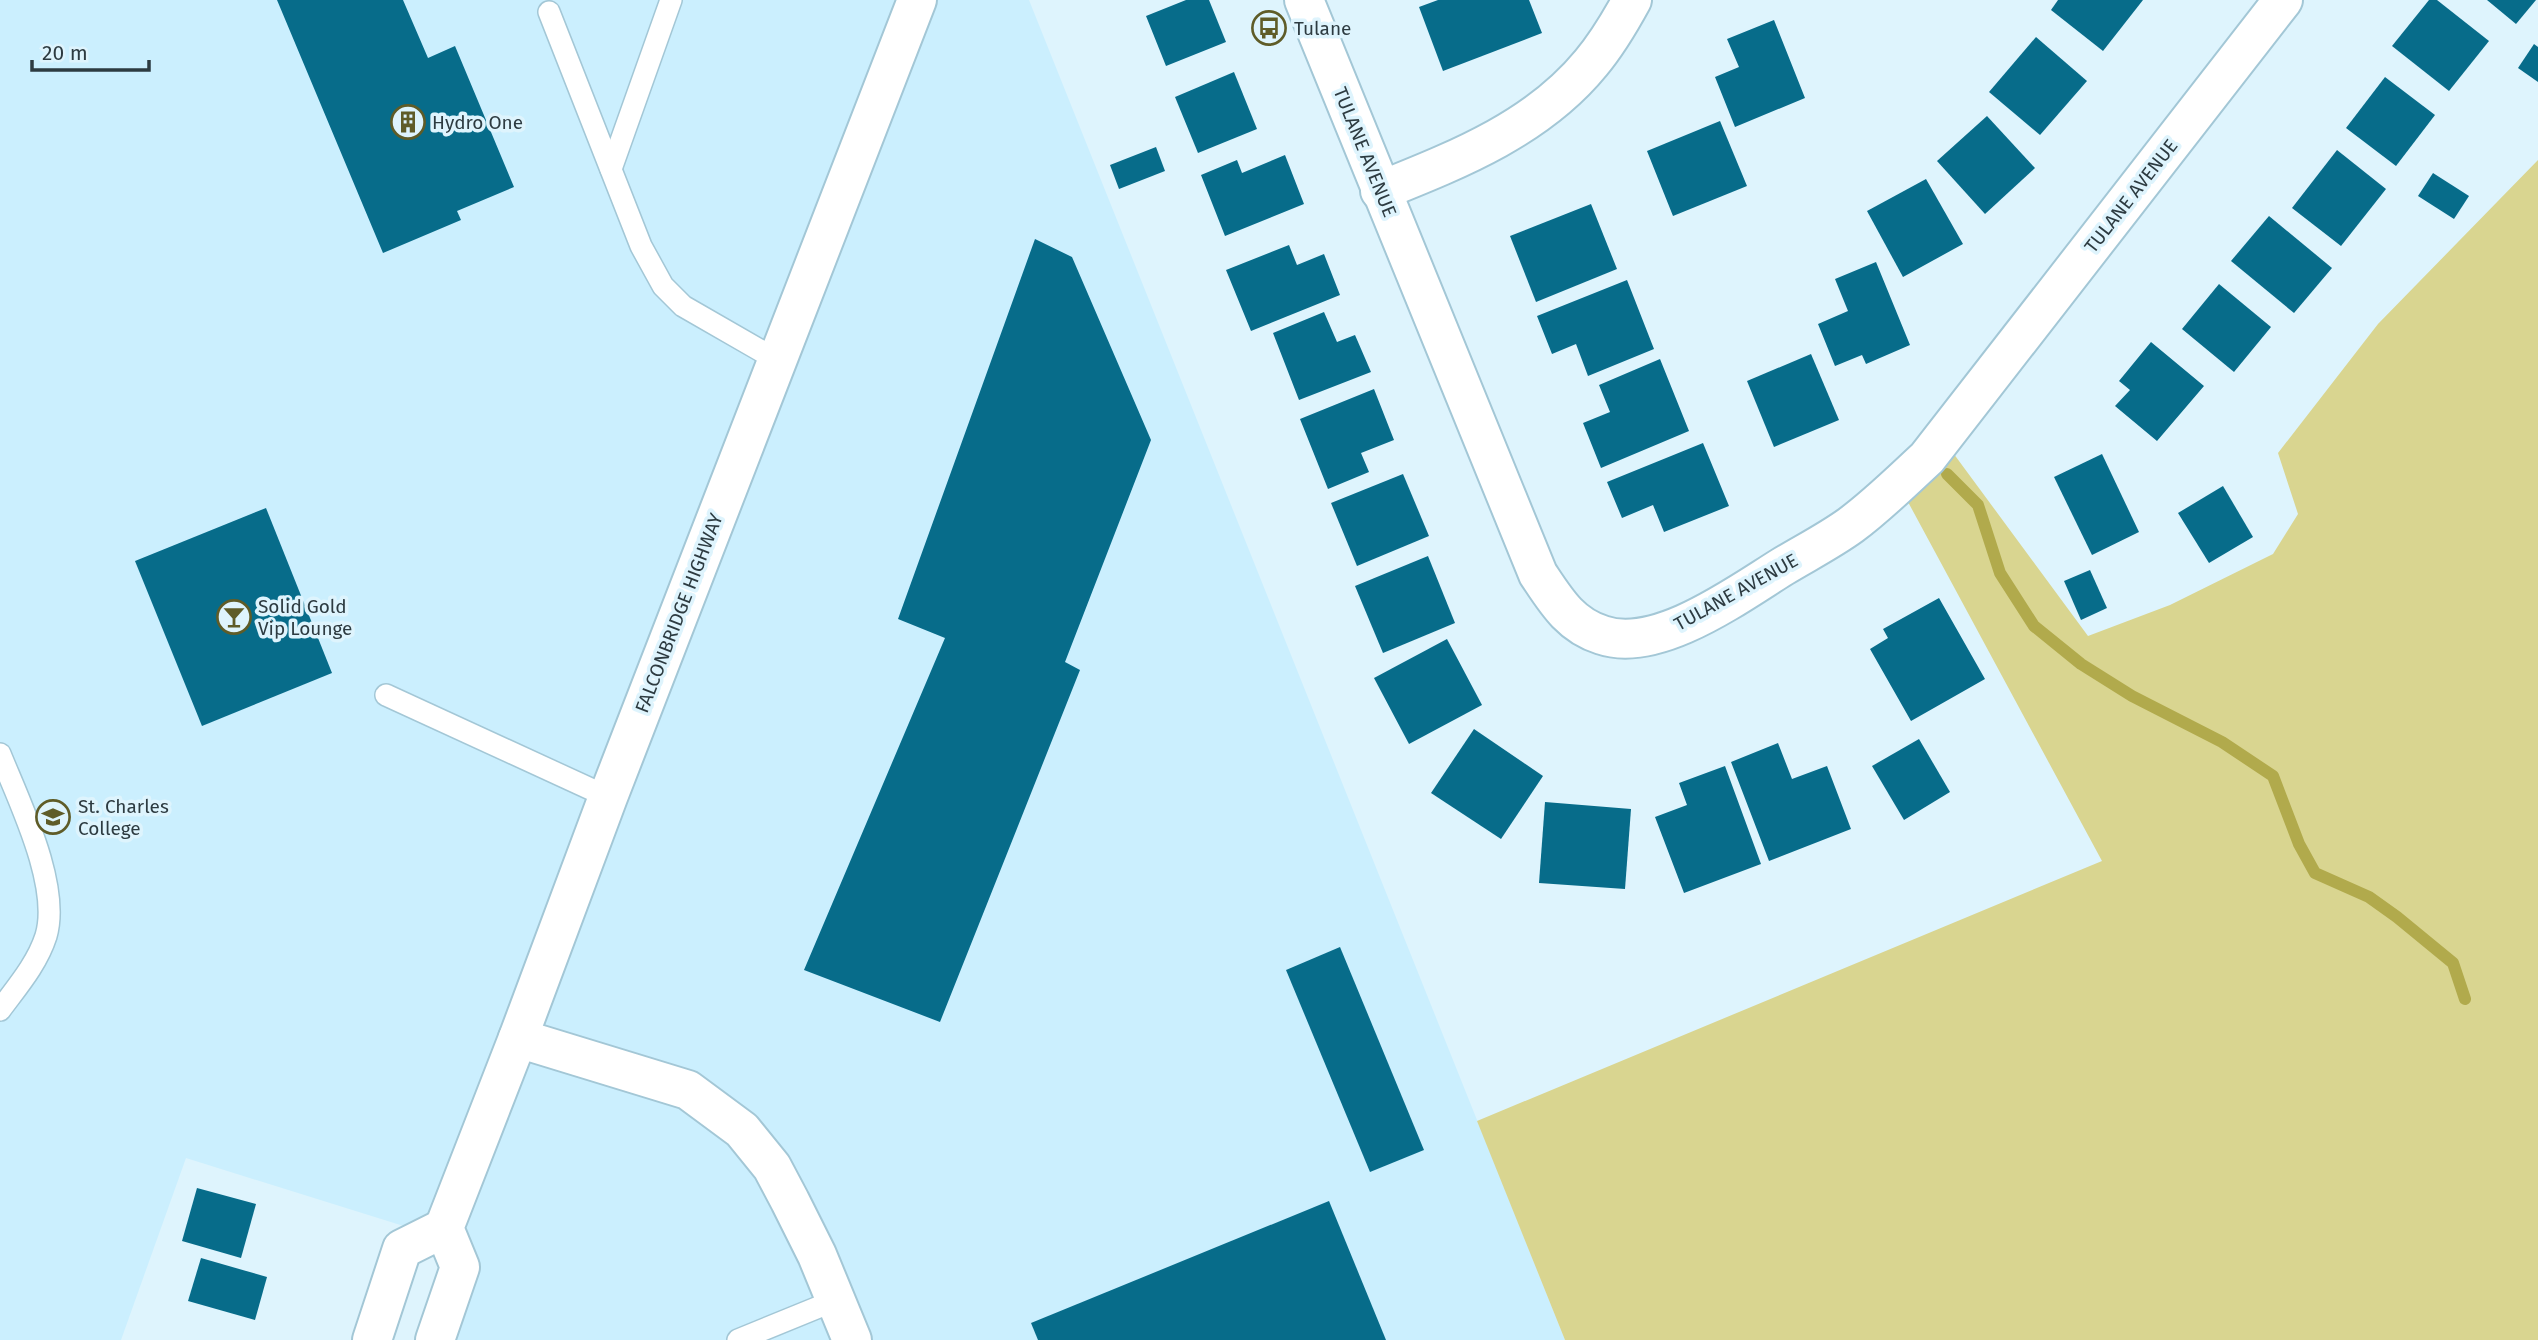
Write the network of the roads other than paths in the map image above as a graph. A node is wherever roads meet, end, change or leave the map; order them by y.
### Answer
1 (671, 0) edge
2 (917, 0) edge
3 (1304, 0) edge
4 (1632, 0) edge
5 (2283, 0) edge
6 (549, 12) dead end
7 (611, 169) junction
8 (1380, 191) junction
9 (777, 360) junction
10 (386, 695) dead end
11 (0, 754) edge
12 (608, 797) junction
13 (0, 1010) edge
14 (518, 1038) junction
15 (444, 1228) junction
16 (836, 1300) junction
17 (372, 1340) edge
18 (435, 1340) edge
19 (738, 1340) edge
20 (852, 1340) edge

1 - 7 lane
2 - 9 street, FALCONBRIDGE HIGHWAY
3 - 8 street, TULANE AVENUE
4 - 8 street
5 - 8 street, TULANE AVENUE
6 - 7 lane
7 - 9 lane
9 - 12 street, FALCONBRIDGE HIGHWAY
10 - 12 lane
11 - 13 lane
12 - 14 street, FALCONBRIDGE HIGHWAY
14 - 15 street, FALCONBRIDGE HIGHWAY
14 - 16 street
15 - 17 street
15 - 18 street
16 - 19 lane
16 - 20 street

